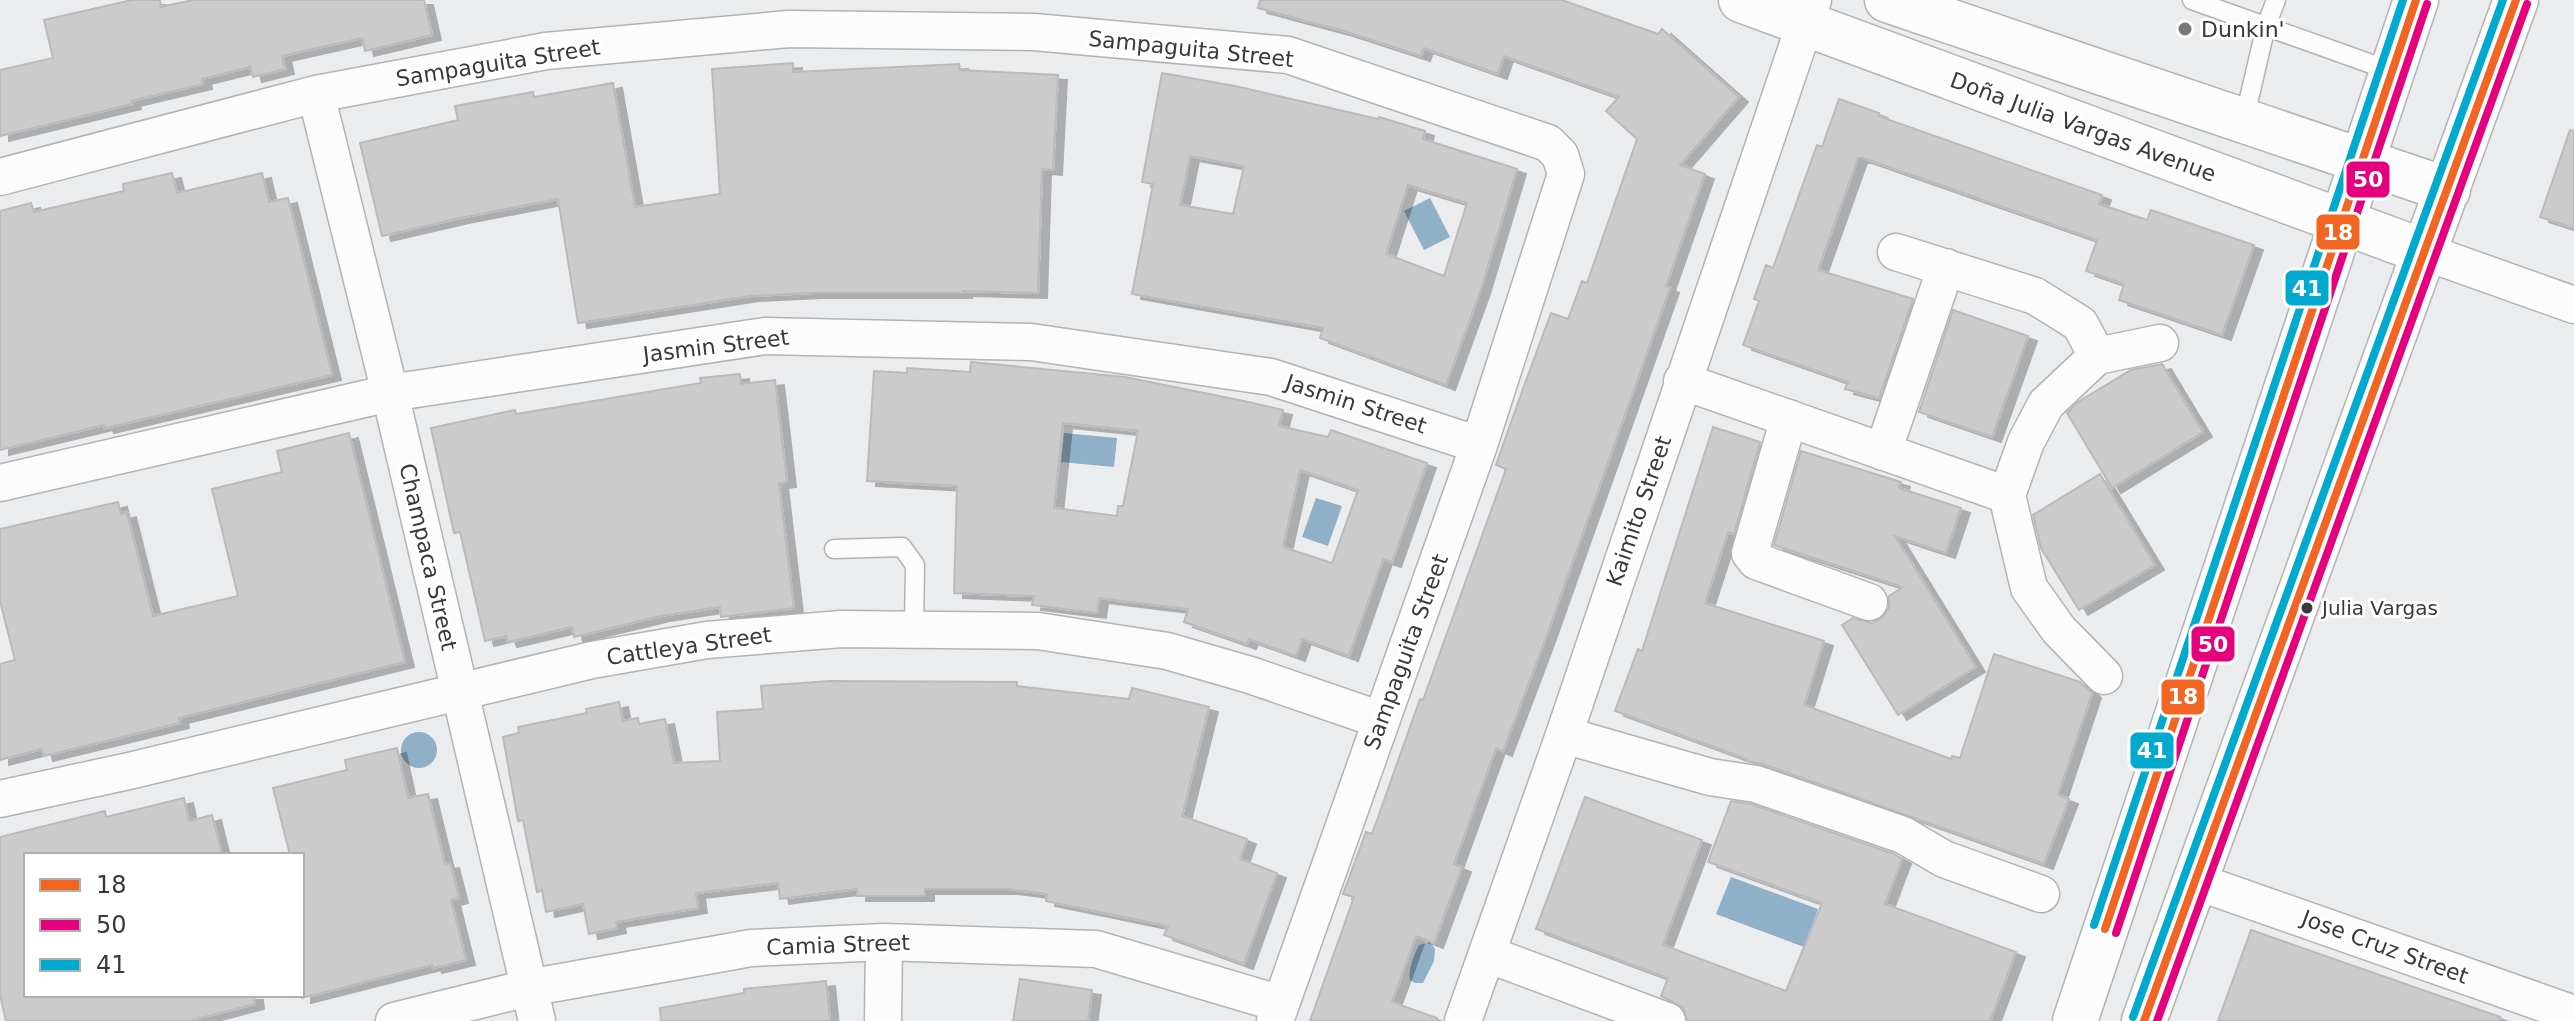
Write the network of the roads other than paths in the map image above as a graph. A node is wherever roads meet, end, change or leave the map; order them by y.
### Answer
1 (1741, 0) edge
2 (1887, 0) edge
3 (2192, 0) edge
4 (2276, 0) edge
5 (2416, 0) edge
6 (2516, 0) edge
7 (1809, 12) edge
8 (2266, 26) junction
9 (2391, 71) junction
10 (316, 94) junction
11 (2244, 120) junction
12 (2362, 161) junction
13 (0, 177) edge
14 (2448, 190) junction
15 (2340, 222) junction
16 (1896, 252) dead end
17 (2425, 252) junction
18 (1946, 267) junction
19 (2574, 305) edge
20 (2160, 343) dead end
21 (2097, 356) junction
22 (1682, 381) junction
23 (390, 393) junction
24 (1789, 418) junction
25 (1479, 445) junction
26 (1883, 452) junction
27 (0, 483) edge
28 (2007, 495) junction
29 (834, 549) dead end
30 (1869, 602) dead end
31 (914, 629) junction
32 (2104, 676) dead end
33 (458, 693) junction
34 (1381, 720) junction
35 (1564, 735) junction
36 (0, 799) edge
37 (2195, 881) junction
38 (2041, 894) dead end
39 (884, 942) junction
40 (1487, 954) junction
41 (533, 1004) edge
42 (1278, 1012) edge
43 (2574, 1014) edge
44 (394, 1021) edge
45 (883, 1021) edge
46 (1463, 1021) edge
47 (1667, 1021) edge
48 (2075, 1021) edge
49 (2144, 1021) edge

1 - 7 main road, Doña Julia Vargas Avenue
2 - 11 main road
3 - 8 lane
4 - 8 lane
5 - 9 main road
6 - 14 main road
7 - 15 main road, Doña Julia Vargas Avenue
7 - 22 street, Kaimito Street
8 - 9 lane
8 - 11 lane
9 - 12 main road
10 - 13 street, Sampaguita Street
10 - 23 street, Champaca Street
10 - 25 street, Sampaguita Street
11 - 12 main road
12 - 14 main road
12 - 15 main road
14 - 17 main road
15 - 17 main road, Doña Julia Vargas Avenue
15 - 48 main road
16 - 18 street
17 - 19 street
17 - 37 main road
18 - 21 street
18 - 26 street
20 - 21 street
21 - 28 street
22 - 24 street
22 - 35 street, Kaimito Street
23 - 25 street, Jasmin Street
23 - 27 street, Jasmin Street
23 - 33 street, Champaca Street
24 - 26 street
24 - 30 street
25 - 34 street, Sampaguita Street
26 - 28 street
28 - 32 street
29 - 31 lane
31 - 33 street, Cattleya Street
31 - 34 street, Cattleya Street
33 - 36 street, Cattleya Street
33 - 41 street, Champaca Street
34 - 42 street, Sampaguita Street
35 - 38 street
35 - 40 street, Kaimito Street
37 - 43 street, Jose Cruz Street
37 - 49 main road
39 - 41 street, Camia Street
39 - 42 street, Camia Street
39 - 45 street
40 - 46 street, Kaimito Street
40 - 47 street
41 - 44 street, Camia Street

